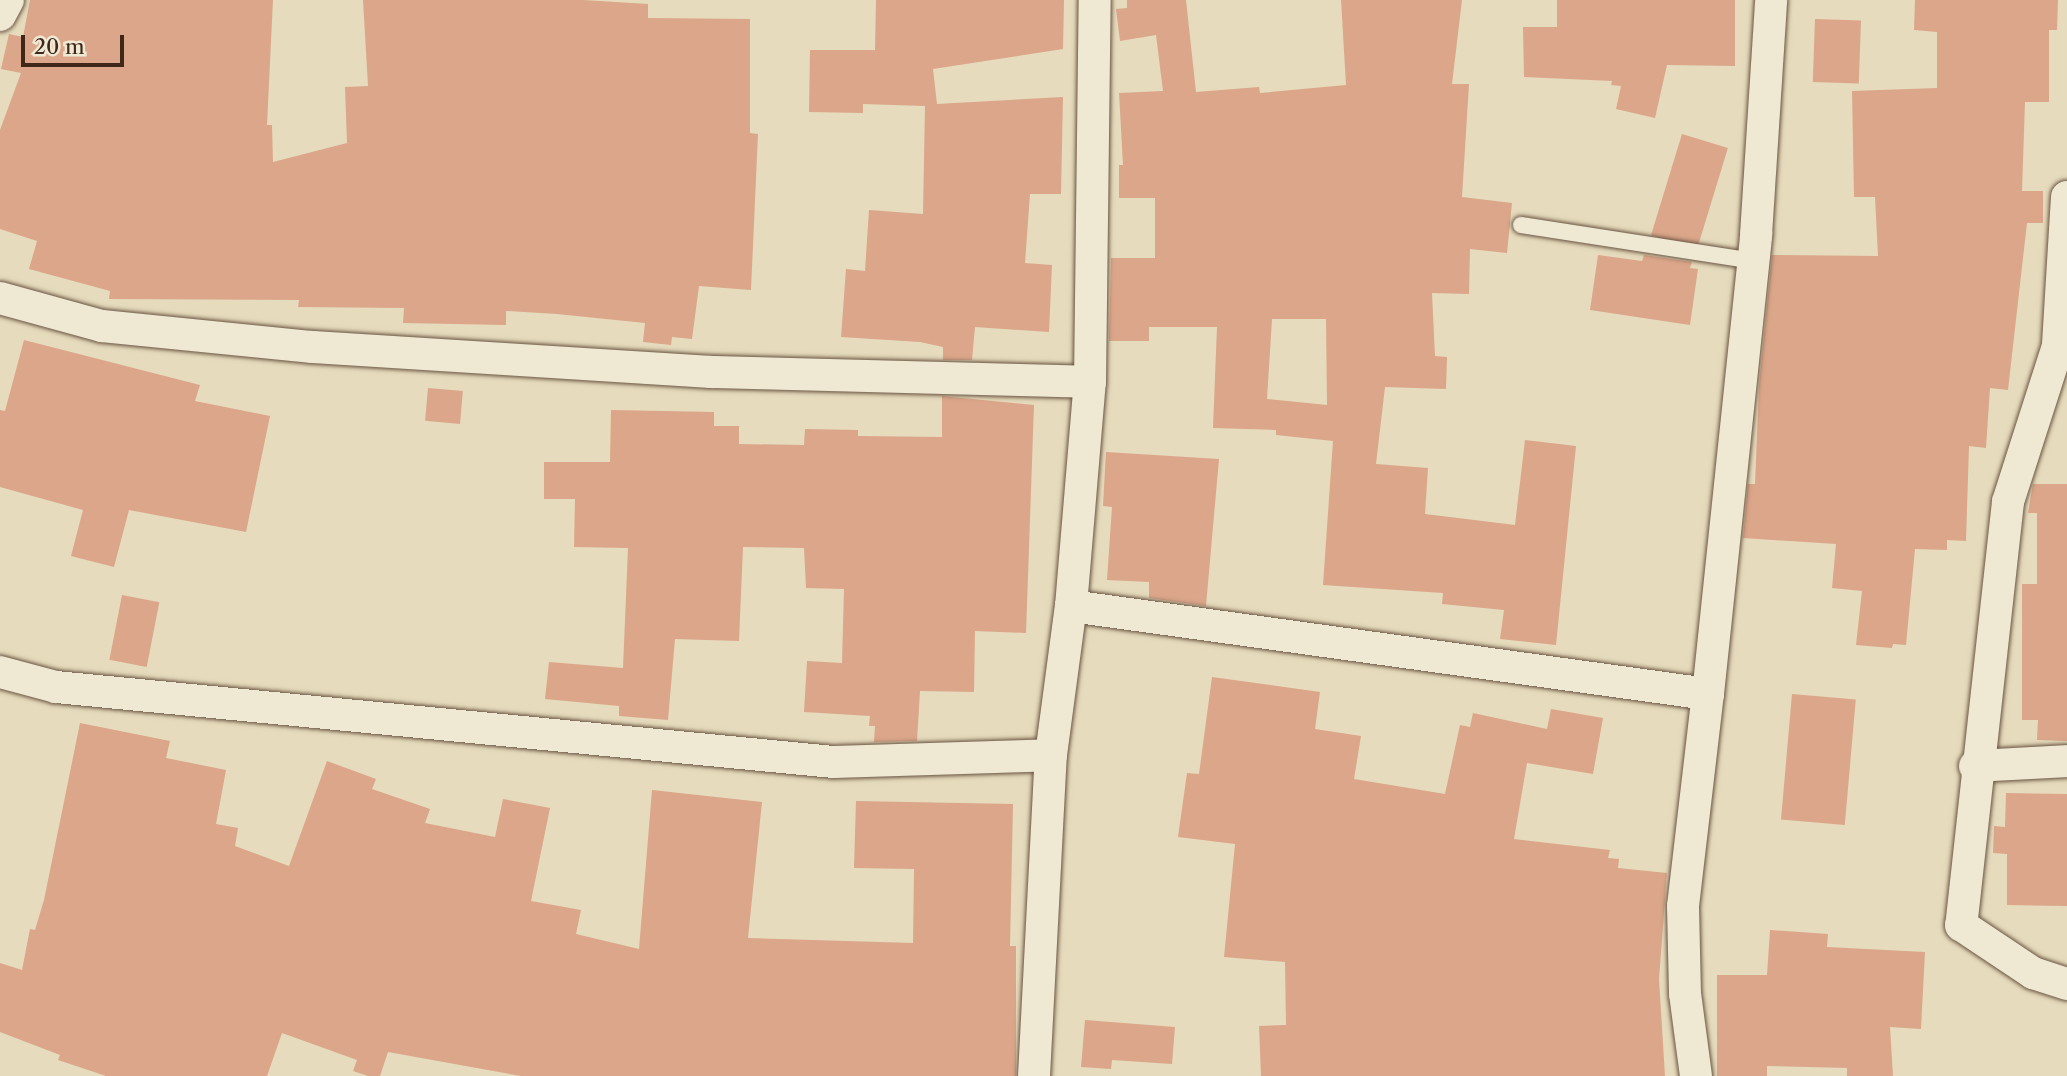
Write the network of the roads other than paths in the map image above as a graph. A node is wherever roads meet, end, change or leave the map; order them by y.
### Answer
1 (8, 0) edge
2 (1096, 0) edge
3 (1771, 0) edge
4 (0, 15) edge
5 (2067, 197) edge
6 (1521, 225) dead end
7 (1753, 261) junction
8 (0, 298) edge
9 (2063, 346) edge
10 (1090, 382) junction
11 (1071, 606) junction
12 (0, 672) edge
13 (1707, 694) junction
14 (1051, 755) junction
15 (2067, 761) edge
16 (1975, 766) junction
17 (2067, 984) edge
18 (1034, 1076) edge
19 (1696, 1076) edge

1 - 4 street
2 - 10 street
3 - 7 street
5 - 9 street
6 - 7 lane
7 - 13 street
8 - 10 street
9 - 16 street
10 - 11 street
11 - 13 street
11 - 14 street
12 - 14 street
13 - 19 street
14 - 18 street
15 - 16 street
16 - 17 street

